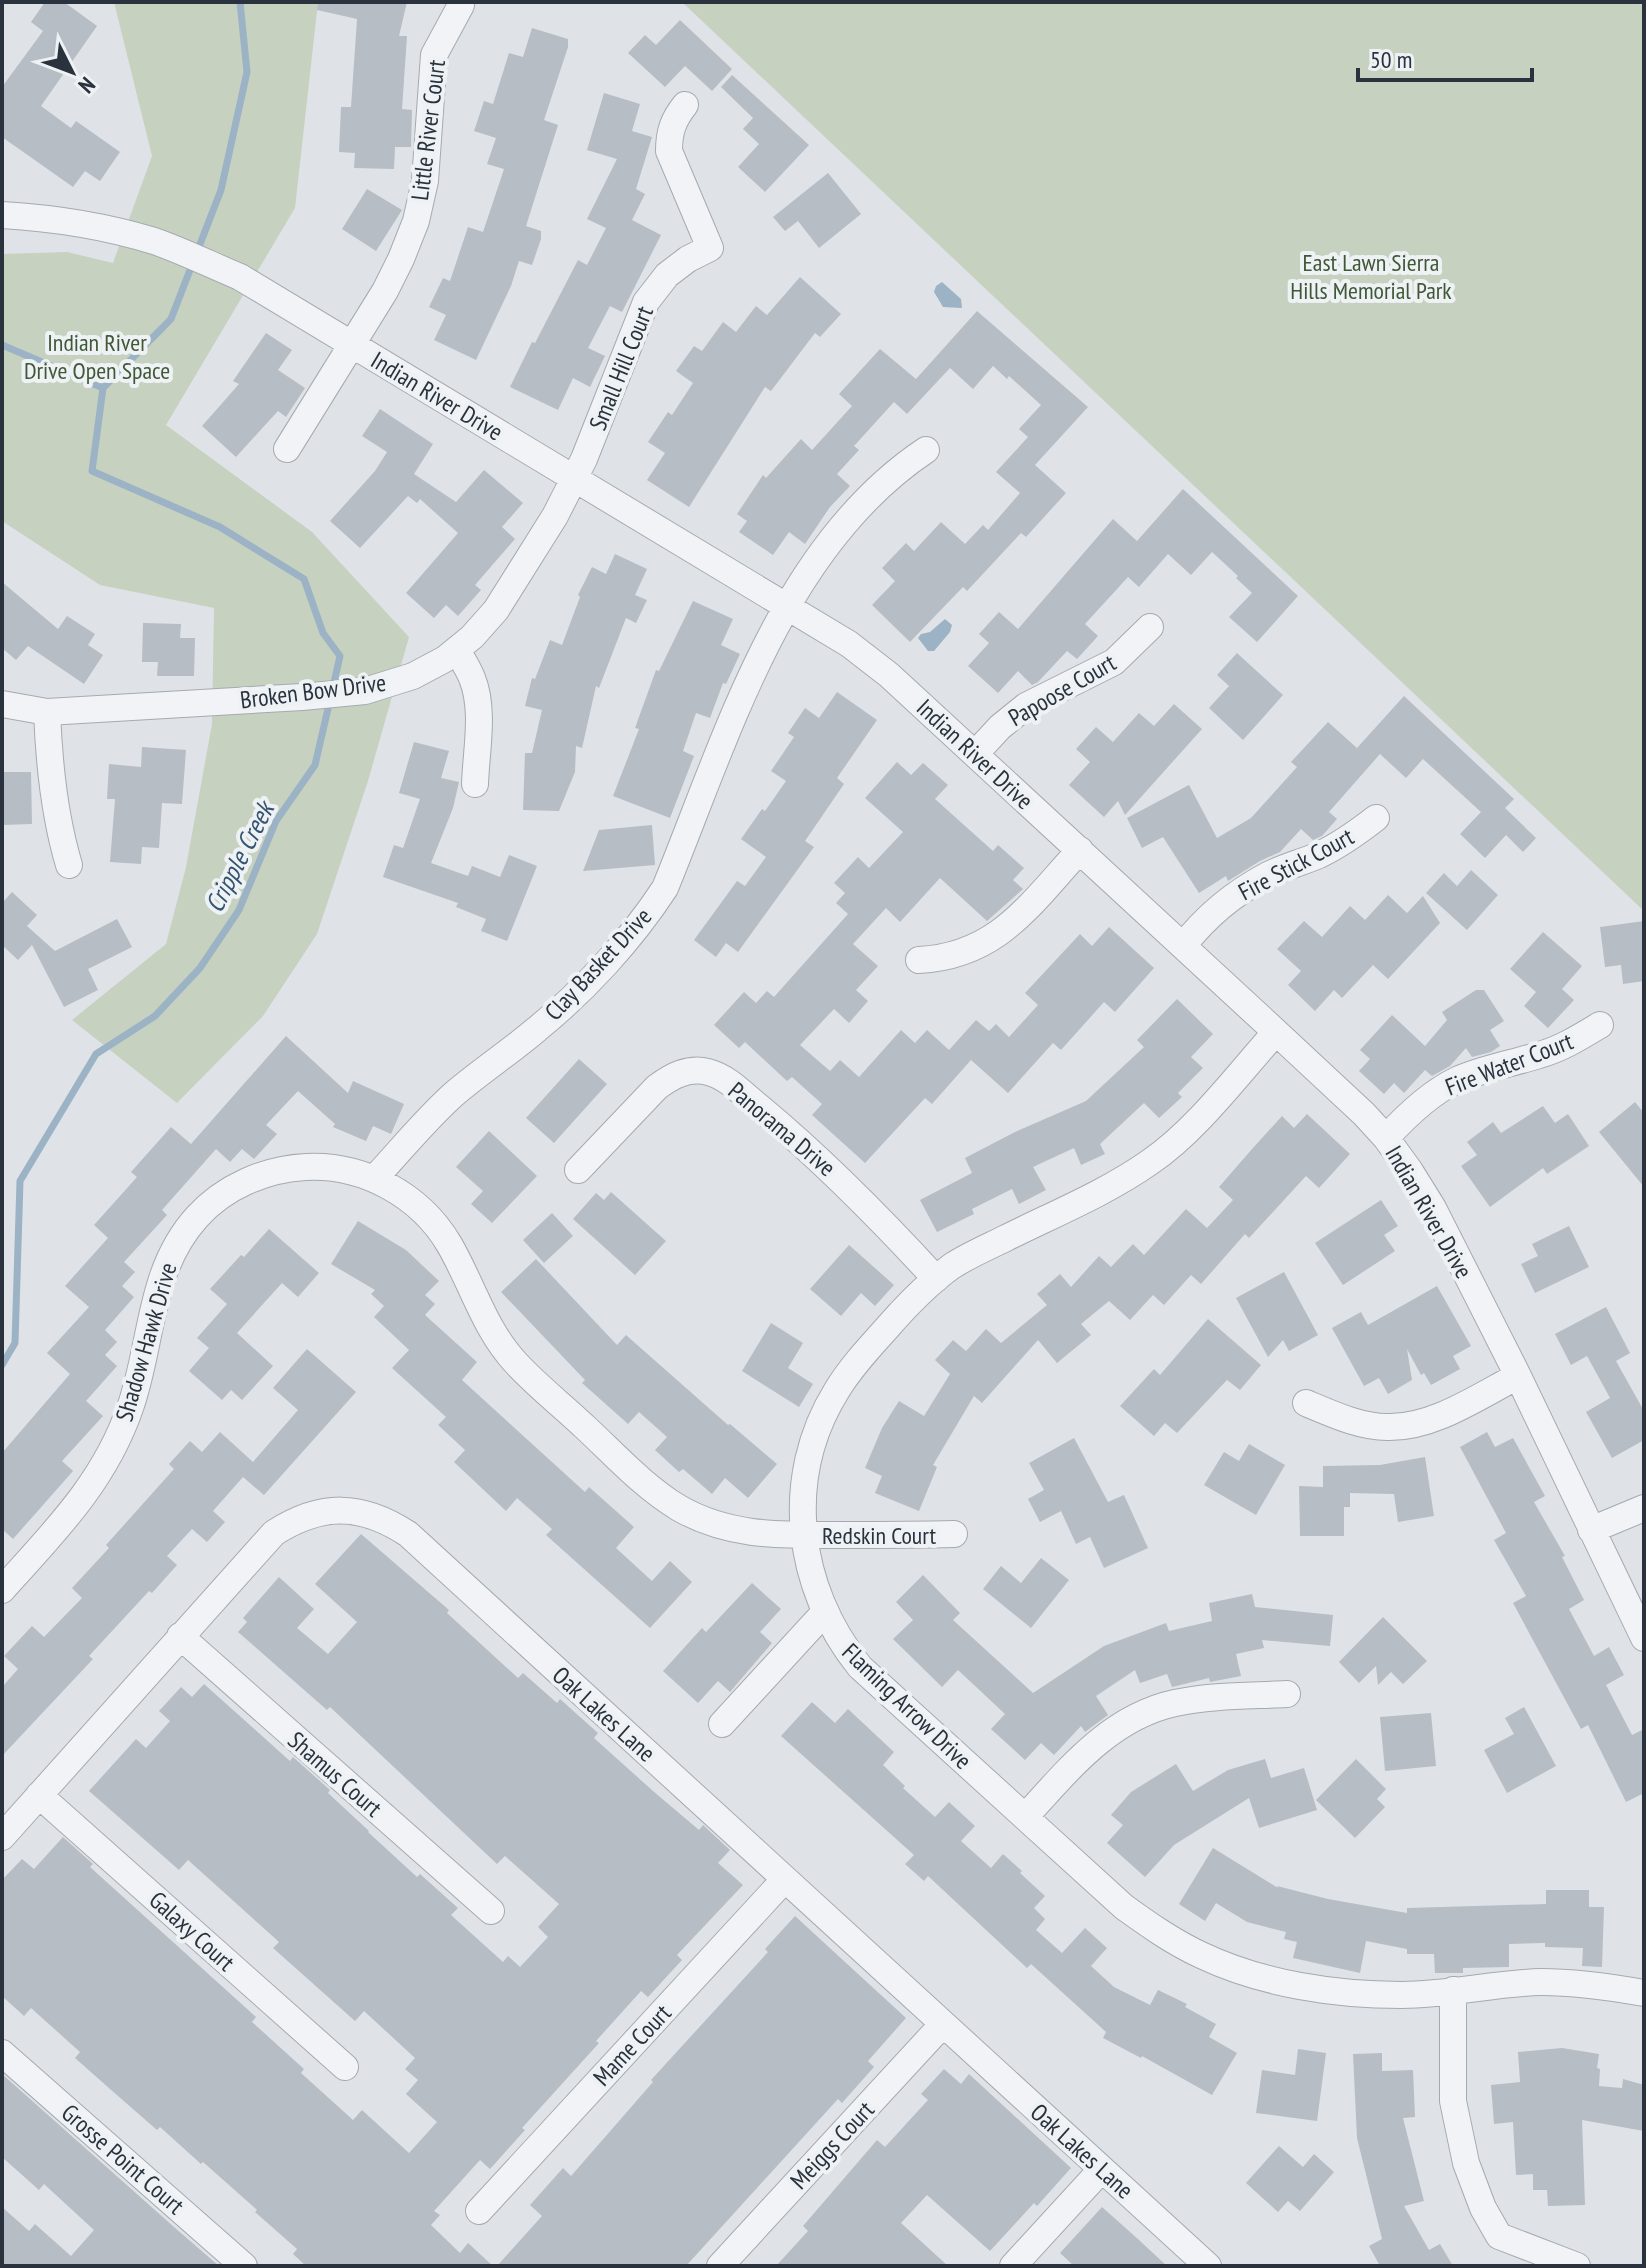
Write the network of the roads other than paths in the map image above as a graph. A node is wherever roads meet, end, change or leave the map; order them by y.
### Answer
1 (460, 2) edge
2 (685, 105) dead end
3 (2, 215) edge
4 (352, 345) junction
5 (287, 449) dead end
6 (926, 450) dead end
7 (574, 479) junction
8 (786, 606) junction
9 (1150, 627) dead end
10 (457, 650) junction
11 (2, 704) edge
12 (47, 712) junction
13 (975, 754) junction
14 (475, 784) dead end
15 (1376, 818) dead end
16 (1080, 850) junction
17 (69, 865) dead end
18 (1183, 946) junction
19 (919, 960) dead end
20 (1600, 1025) dead end
21 (1276, 1032) junction
22 (1386, 1138) junction
23 (578, 1170) dead end
24 (374, 1179) junction
25 (936, 1279) junction
26 (1518, 1376) junction
27 (1306, 1403) dead end
28 (1644, 1508) edge
29 (1591, 1530) junction
30 (954, 1534) dead end
31 (804, 1535) junction
32 (2, 1590) edge
33 (824, 1613) junction
34 (180, 1636) junction
35 (1644, 1638) edge
36 (1287, 1694) dead end
37 (722, 1724) dead end
38 (39, 1795) junction
39 (1025, 1817) junction
40 (2, 1837) edge
41 (785, 1879) junction
42 (491, 1911) dead end
43 (1453, 1990) junction
44 (1644, 1993) edge
45 (943, 2024) junction
46 (2, 2053) edge
47 (345, 2067) dead end
48 (1102, 2169) junction
49 (479, 2211) dead end
50 (244, 2266) edge
51 (720, 2266) edge
52 (1013, 2266) edge
53 (1208, 2266) edge
54 (1577, 2266) edge

1 - 4 street, Little River Court
2 - 7 street, Small Hill Court
3 - 4 street, Indian River Drive
4 - 5 street, Little River Court
4 - 7 street, Indian River Drive
6 - 8 street, Clay Basket Drive
7 - 8 street, Indian River Drive
7 - 10 street, Broken Bow Drive
8 - 13 street, Indian River Drive
8 - 24 street, Clay Basket Drive
9 - 13 street, Papoose Court
10 - 12 street, Broken Bow Drive
10 - 14 street
11 - 12 street, Broken Bow Drive
12 - 17 street
13 - 16 street, Indian River Drive
15 - 18 street, Fire Stick Court
16 - 18 street, Indian River Drive
16 - 19 street
18 - 21 street, Indian River Drive
20 - 22 street, Fire Water Court
21 - 22 street, Indian River Drive
21 - 25 street, Flaming Arrow Drive
22 - 26 street, Indian River Drive
23 - 25 street, Panorama Drive
24 - 31 street, Shadow Hawk Drive
24 - 32 street, Shadow Hawk Drive
25 - 31 street, Flaming Arrow Drive
26 - 27 street
26 - 29 street, Indian River Drive
28 - 29 street
29 - 35 street, Indian River Drive
30 - 31 street, Redskin Court
31 - 33 street, Flaming Arrow Drive
33 - 37 street
33 - 39 street, Flaming Arrow Drive
34 - 38 street, Oak Lakes Lane
34 - 41 street, Oak Lakes Lane
34 - 42 street, Shamus Court
36 - 39 street
38 - 40 street, Oak Lakes Lane
38 - 47 street, Galaxy Court
39 - 43 street, Flaming Arrow Drive
41 - 45 street, Oak Lakes Lane
41 - 49 street, Mame Court
43 - 44 street, Flaming Arrow Drive
43 - 54 street
45 - 48 street, Oak Lakes Lane
45 - 51 street, Meiggs Court
46 - 50 street, Grosse Point Court
48 - 52 street
48 - 53 street, Oak Lakes Lane

